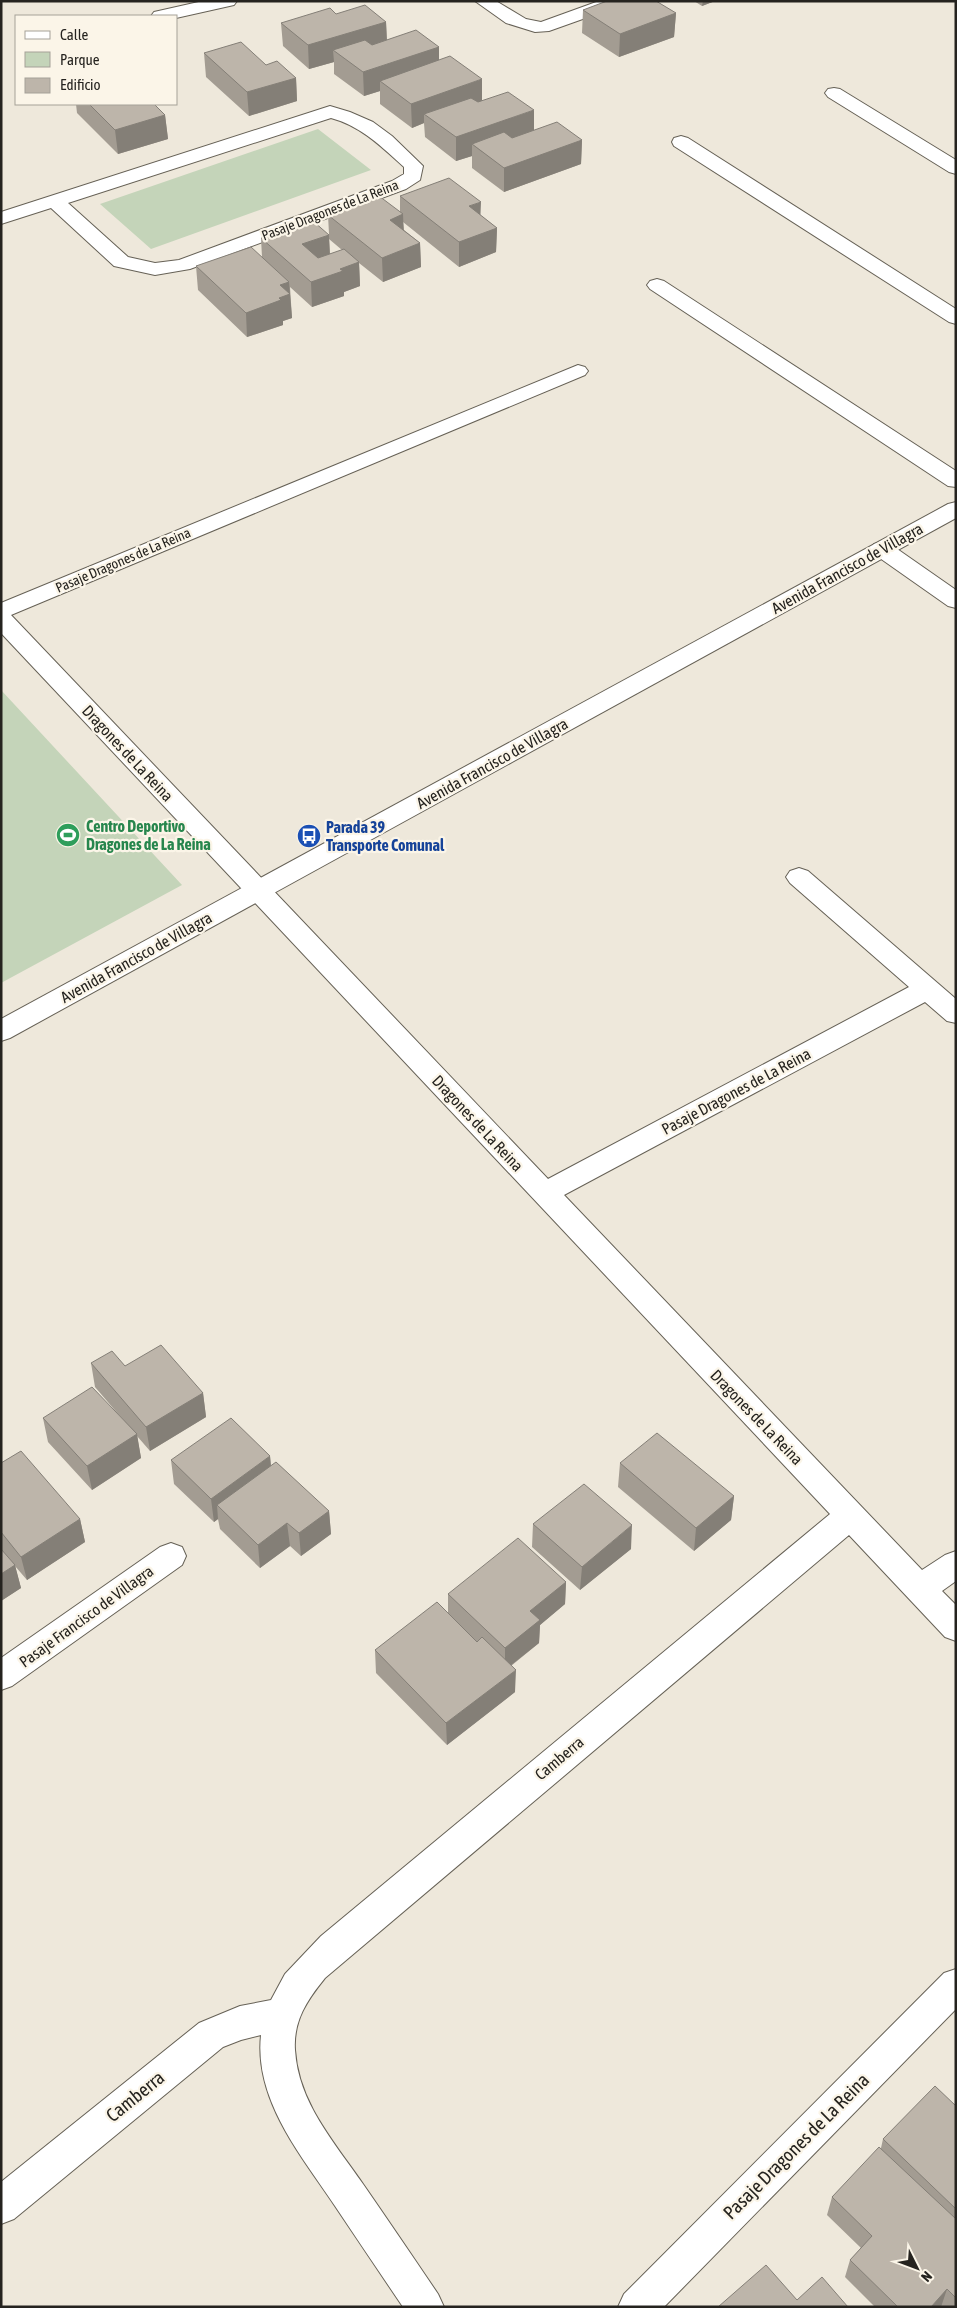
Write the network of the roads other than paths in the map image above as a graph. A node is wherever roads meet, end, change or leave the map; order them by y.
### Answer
1 (228, 1) edge
2 (484, 1) edge
3 (616, 1) edge
4 (165, 10) edge
5 (834, 92) dead end
6 (681, 142) dead end
7 (956, 168) edge
8 (55, 201) junction
9 (1, 218) edge
10 (657, 285) dead end
11 (956, 318) edge
12 (578, 371) dead end
13 (956, 481) edge
14 (956, 509) edge
15 (882, 549) junction
16 (956, 601) edge
17 (1, 611) edge
18 (1, 619) edge
19 (799, 877) dead end
20 (258, 891) junction
21 (927, 989) junction
22 (956, 1014) edge
23 (1, 1031) edge
24 (545, 1193) junction
25 (850, 1515) junction
26 (170, 1556) dead end
27 (956, 1564) edge
28 (920, 1589) junction
29 (956, 1627) edge
30 (1, 1676) edge
31 (956, 1985) edge
32 (282, 2014) junction
33 (1, 2206) edge
34 (425, 2307) edge
35 (637, 2307) edge

1 - 4 street
2 - 3 street
5 - 7 street
6 - 11 street
8 - 8 street, Pasaje Dragones de La Reina
8 - 9 street, Pasaje Dragones de La Reina
10 - 13 street
12 - 17 street, Pasaje Dragones de La Reina
14 - 15 street, Avenida Francisco de Villagra
15 - 16 street
15 - 20 street, Avenida Francisco de Villagra
18 - 20 street, Dragones de La Reina
19 - 21 street
20 - 23 street, Avenida Francisco de Villagra
20 - 24 street, Dragones de La Reina
21 - 22 street
21 - 24 street, Pasaje Dragones de La Reina
24 - 25 street, Dragones de La Reina
25 - 28 street, Dragones de La Reina
25 - 32 street, Camberra
26 - 30 street, Pasaje Francisco de Villagra
27 - 28 street
28 - 29 street, Dragones de La Reina
31 - 35 street, Pasaje Dragones de La Reina
32 - 33 street, Camberra
32 - 34 street, Camberra

